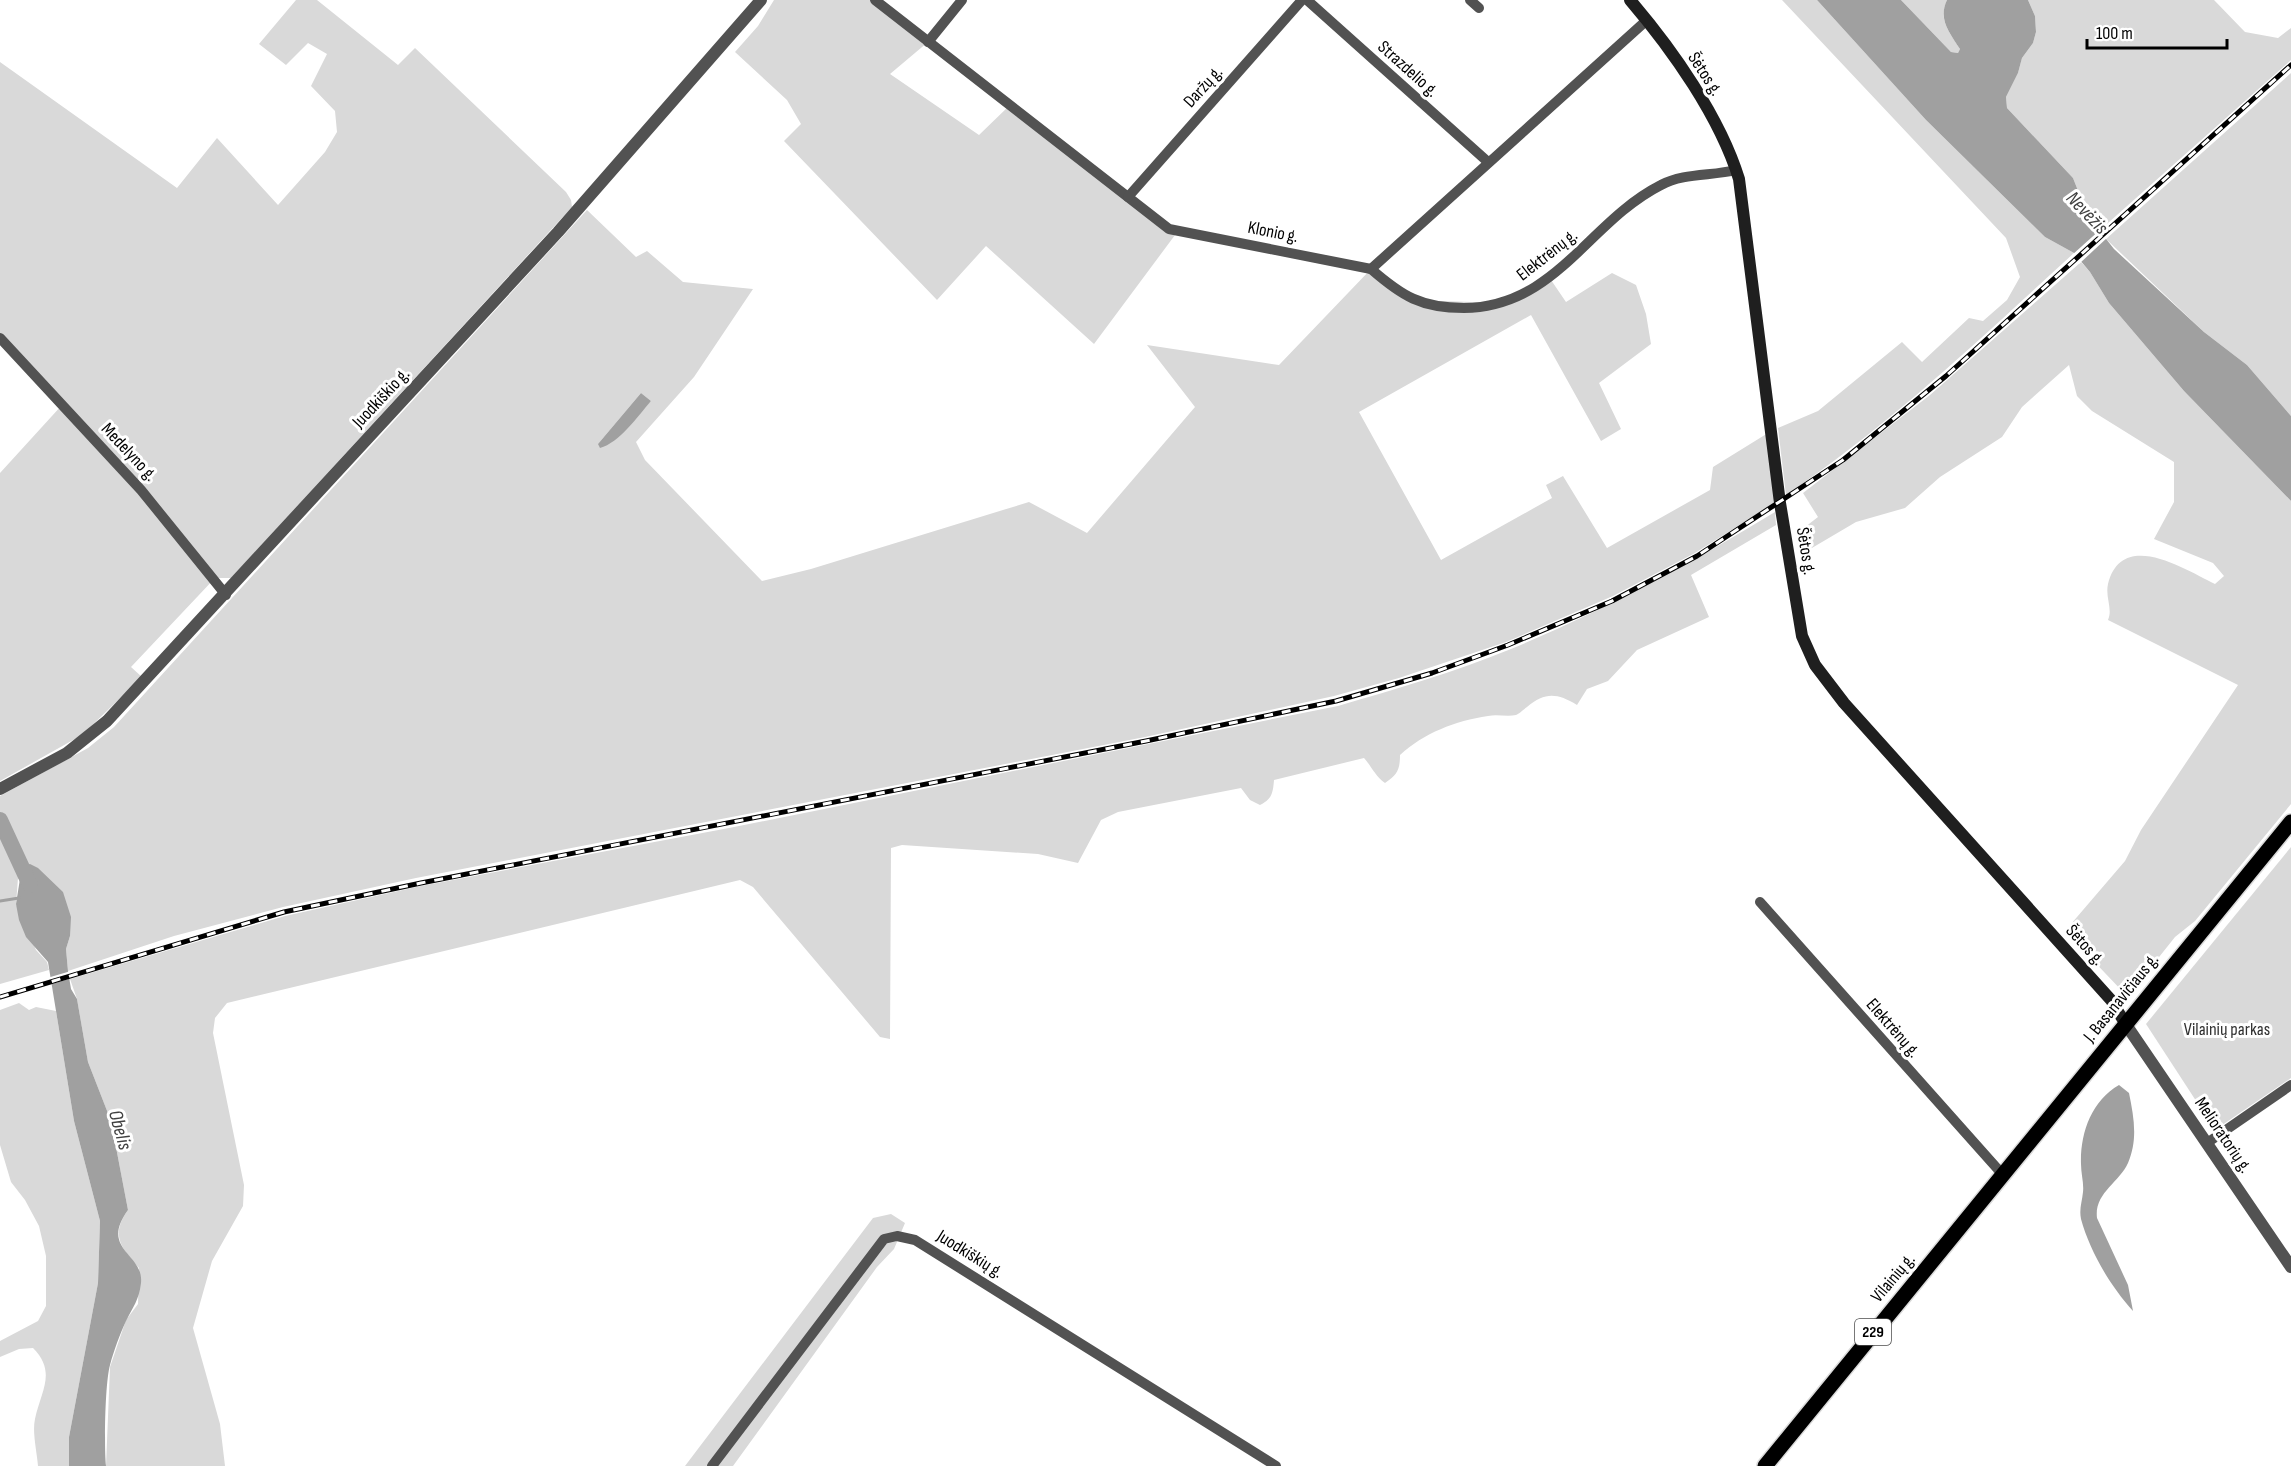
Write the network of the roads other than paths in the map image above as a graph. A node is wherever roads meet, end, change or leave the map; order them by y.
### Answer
1 (761, 0) edge
2 (875, 0) edge
3 (962, 0) edge
4 (1302, 0) edge
5 (1307, 0) edge
6 (1470, 0) edge
7 (1630, 0) edge
8 (1479, 8) dead end
9 (1647, 20) junction
10 (928, 42) junction
11 (1488, 162) junction
12 (1736, 170) junction
13 (1128, 197) junction
14 (1371, 269) junction
15 (0, 338) edge
16 (226, 595) junction
17 (0, 789) edge
18 (2291, 822) edge
19 (1760, 902) dead end
20 (2125, 1023) junction
21 (2291, 1085) edge
22 (2207, 1143) junction
23 (2003, 1175) junction
24 (1983, 1199) joint
25 (2291, 1267) edge
26 (712, 1466) edge
27 (1276, 1466) edge
28 (1765, 1466) edge

1 - 16 street, Juodkiškio g.
2 - 10 street, Klonio g.
3 - 10 street
4 - 13 street, Daržų g.
5 - 11 street, Strazdelio g.
6 - 8 street
7 - 9 main road, Šėtos g.
9 - 11 street
9 - 12 main road, Šėtos g.
10 - 13 street, Klonio g.
11 - 14 street
12 - 14 street, Elektrėnų g.
12 - 20 main road, Šėtos g.
13 - 14 street, Klonio g.
15 - 16 street, Medelyno g.
16 - 17 street, Juodkiškio g.
18 - 20 main road, J. Basanavičiaus g. / 229
19 - 23 street, Elektrėnų g.
20 - 22 street, Melioratorių g.
20 - 23 main road, J. Basanavičiaus g. / 229
21 - 22 street
22 - 25 street, Melioratorių g.
23 - 24 main road, J. Basanavičiaus g. / 229
24 - 28 main road, Vilainių g. / 229
26 - 27 street, Juodkiškių g.

